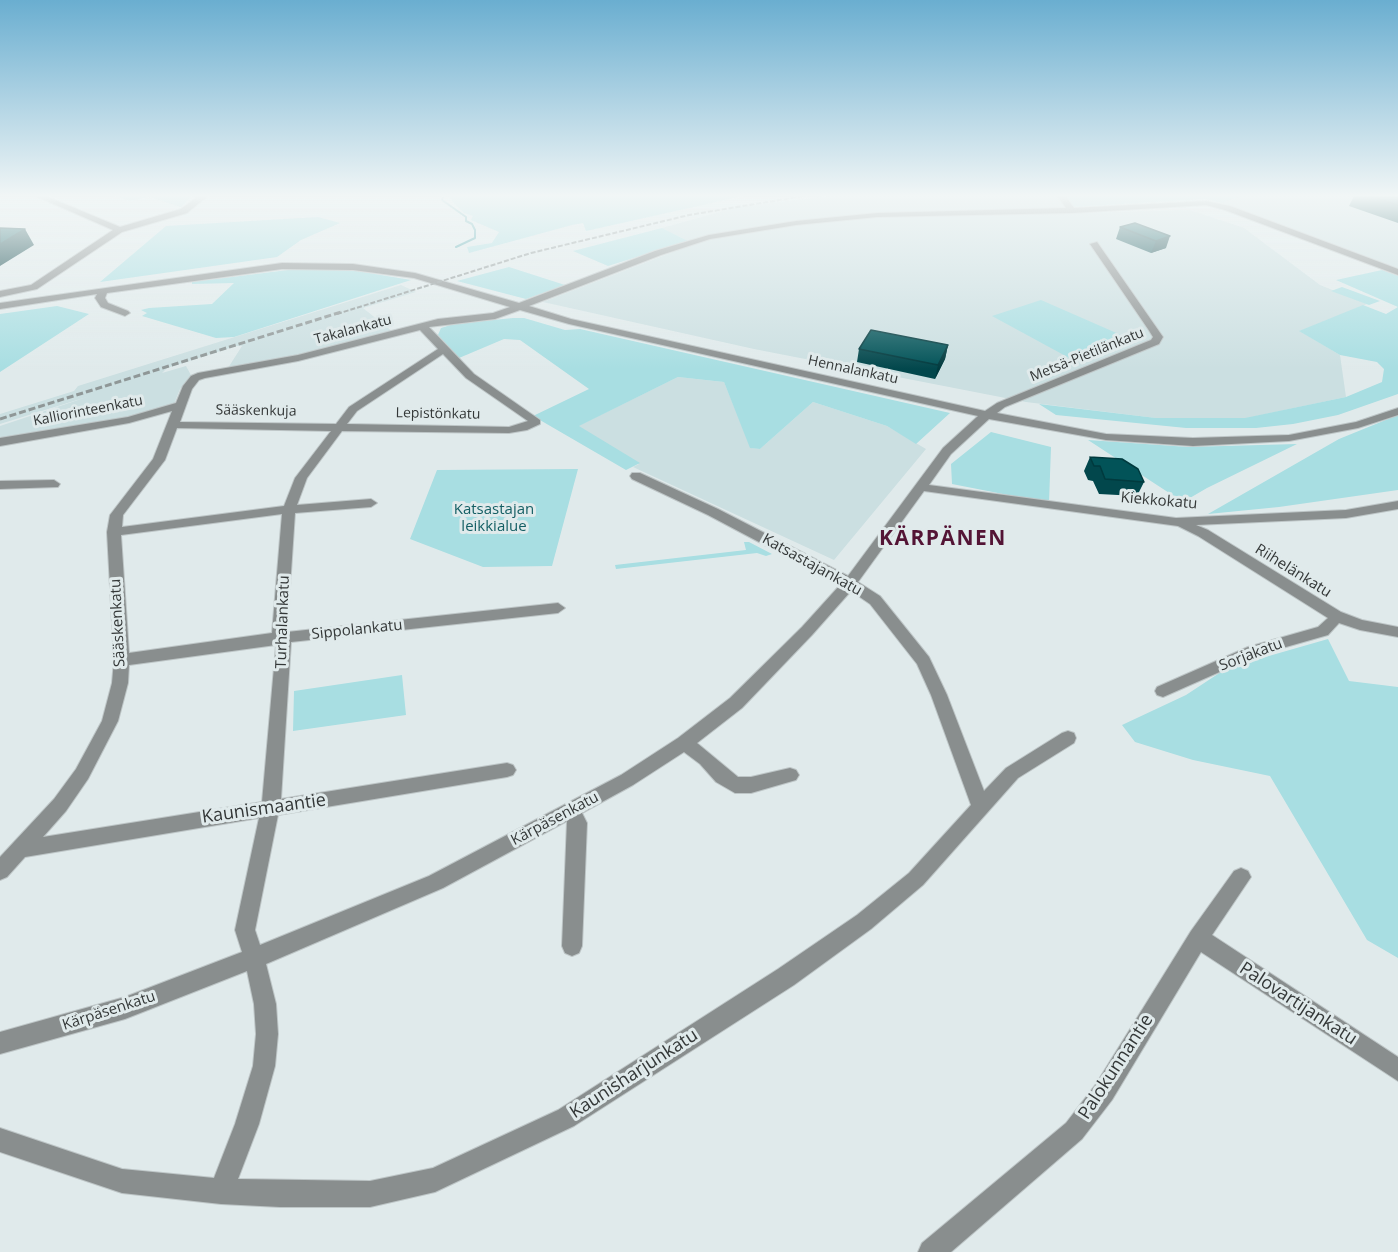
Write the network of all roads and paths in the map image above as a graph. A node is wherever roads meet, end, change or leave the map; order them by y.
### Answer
1 (85, 252) edge
2 (660, 252) edge
3 (1100, 252) edge
4 (1344, 252) edge
5 (1398, 272) edge
6 (103, 292) junction
7 (0, 294) edge
8 (518, 307) junction
9 (0, 308) edge
10 (125, 313) dead end
11 (422, 326) junction
12 (443, 350) junction
13 (195, 378) joint
14 (181, 405) junction
15 (1398, 411) edge
16 (988, 414) junction
17 (174, 425) junction
18 (338, 428) junction
19 (0, 442) edge
20 (636, 476) dead end
21 (54, 484) dead end
22 (0, 485) edge
23 (919, 488) junction
24 (371, 503) dead end
25 (1397, 506) edge
26 (290, 509) junction
27 (1176, 522) junction
28 (114, 532) junction
29 (849, 584) junction
30 (558, 608) dead end
31 (1336, 616) junction
32 (1398, 632) edge
33 (279, 638) junction
34 (122, 660) junction
35 (1163, 691) dead end
36 (1068, 738) dead end
37 (684, 743) junction
38 (507, 770) dead end
39 (790, 775) dead end
40 (980, 805) junction
41 (271, 806) junction
42 (571, 811) junction
43 (21, 849) junction
44 (0, 871) edge
45 (1241, 877) dead end
46 (1198, 938) junction
47 (572, 946) dead end
48 (254, 958) junction
49 (0, 1043) edge
50 (1398, 1070) edge
51 (0, 1140) edge
52 (221, 1191) junction
53 (931, 1252) edge

1 - 7 street
2 - 8 street, Takalankatu
3 - 16 street, Metsä-Pietilänkatu
4 - 5 street, Takalankatu
6 - 8 street, Hennalankatu
6 - 9 street, Hennalankatu
6 - 10 street
8 - 11 street, Takalankatu
8 - 16 street, Hennalankatu
11 - 12 street
11 - 13 street, Takalankatu
12 - 18 street, Turhalankatu
12 - 18 street, Lepistönkatu
13 - 14 street, Sääskenkatu
14 - 17 street, Sääskenkatu
14 - 19 street, Kalliorinteenkatu
15 - 16 street, Hennalankatu
16 - 23 street, Kärpäsenkatu
17 - 18 street, Sääskenkuja
17 - 28 street, Sääskenkatu
18 - 26 street, Turhalankatu
20 - 29 street, Katsastajankatu
21 - 22 street
23 - 27 street, Kiekkokatu
23 - 29 street, Kärpäsenkatu
24 - 26 street
25 - 27 street, Kiekkokatu
26 - 28 street
26 - 33 street, Turhalankatu
27 - 31 street, Riihelänkatu
28 - 34 street, Sääskenkatu
29 - 37 street, Kärpäsenkatu
29 - 40 street, Katsastajankatu
30 - 33 street, Sippolankatu
31 - 32 street, Riihelänkatu
31 - 35 street, Sorjakatu
33 - 34 street, Sippolankatu
33 - 41 street, Turhalankatu
34 - 43 street, Sääskenkatu
36 - 40 street, Kaunisharjunkatu
37 - 39 street
37 - 42 street, Kärpäsenkatu
38 - 41 street, Kaunismaantie
40 - 52 street, Kaunisharjunkatu
41 - 43 street, Kaunismaantie
41 - 48 street, Turhalankatu
42 - 47 street
42 - 48 street, Kärpäsenkatu
43 - 44 street, Sääskenkatu
45 - 46 street, Palokunnantie
46 - 50 street, Palovartijankatu
46 - 53 street, Palokunnantie
48 - 49 street, Kärpäsenkatu
48 - 52 street
51 - 52 street, Kaunisharjunkatu

